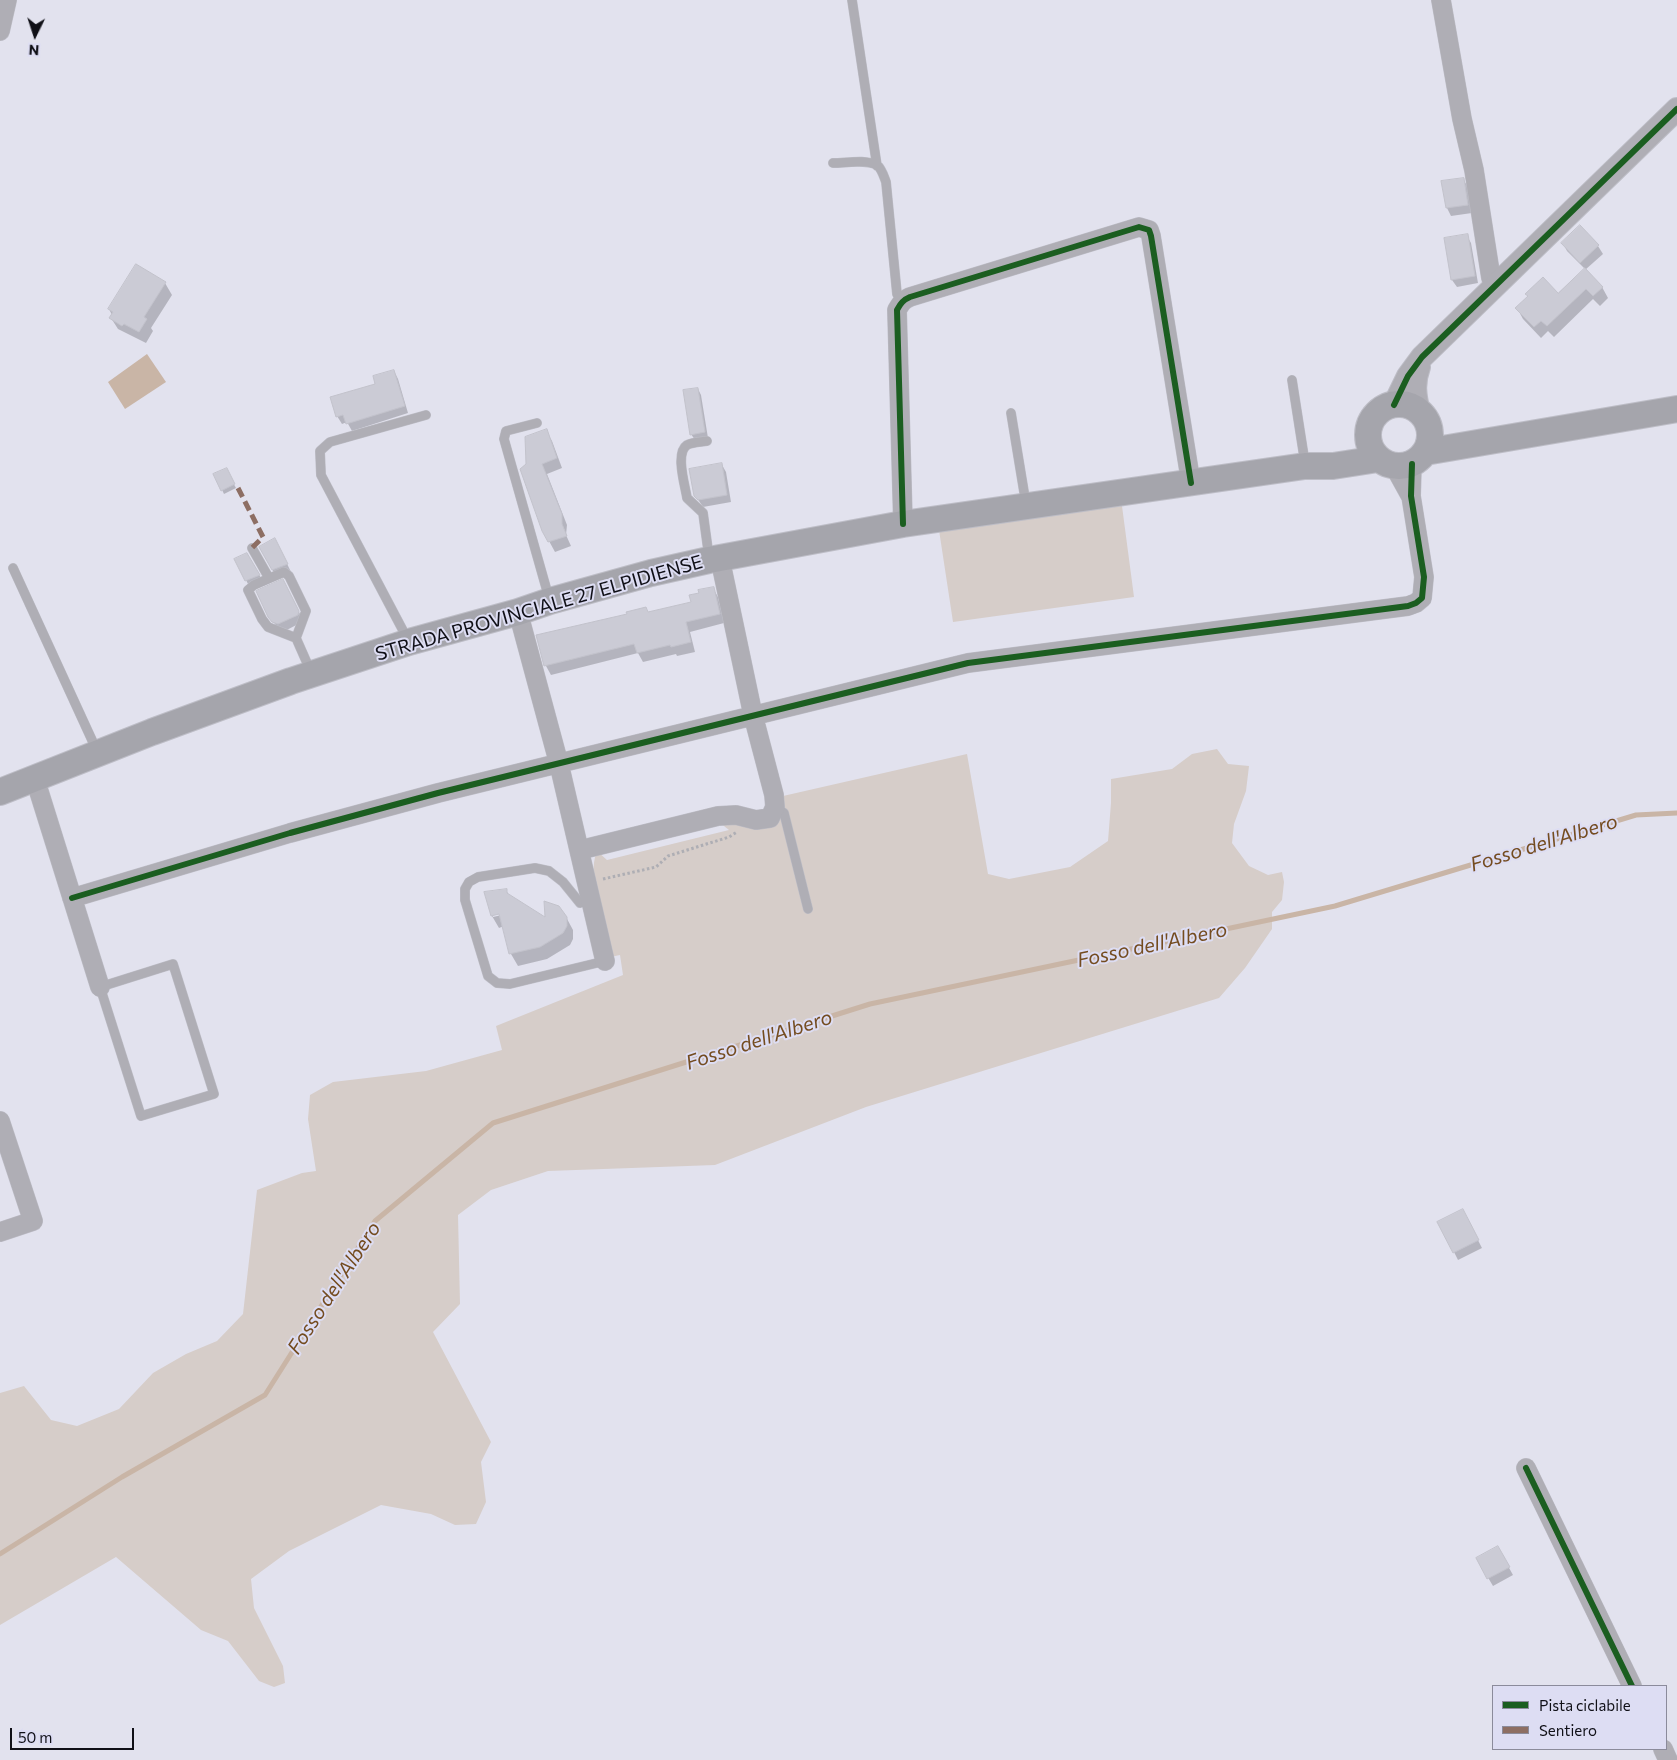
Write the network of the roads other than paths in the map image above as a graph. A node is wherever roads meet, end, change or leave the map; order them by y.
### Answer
1 (7, 0) edge
2 (852, 0) edge
3 (1441, 0) edge
4 (0, 31) edge
5 (1677, 109) edge
6 (833, 163) dead end
7 (877, 166) junction
8 (1497, 286) junction
9 (904, 300) junction
10 (1422, 356) junction
11 (1292, 380) dead end
12 (1394, 404) junction
13 (1677, 409) edge
14 (1011, 413) dead end
15 (426, 414) dead end
16 (1424, 419) junction
17 (537, 423) dead end
18 (1368, 427) junction
19 (707, 441) dead end
20 (1461, 445) junction
21 (1402, 460) junction
22 (1305, 466) junction
23 (1191, 483) junction
24 (1026, 507) junction
25 (903, 524) junction
26 (252, 548) dead end
27 (715, 559) junction
28 (13, 568) dead end
29 (269, 578) junction
30 (550, 601) junction
31 (518, 612) junction
32 (296, 638) junction
33 (409, 642) junction
34 (312, 675) junction
35 (753, 715) junction
36 (98, 753) junction
37 (559, 764) junction
38 (35, 779) junction
39 (0, 792) edge
40 (775, 807) junction
41 (580, 850) junction
42 (72, 898) junction
43 (591, 900) junction
44 (808, 909) dead end
45 (605, 960) joint
46 (100, 987) junction
47 (0, 1121) edge
48 (0, 1232) edge
49 (1526, 1468) dead end
50 (1632, 1685) edge

1 - 4 street
2 - 7 lane
3 - 8 street
5 - 8 street
6 - 7 lane
7 - 9 lane
8 - 10 street
9 - 23 street
9 - 25 street
10 - 12 street
10 - 16 street
11 - 22 lane
12 - 16 main road
12 - 18 main road, STRADA PROVINCIALE 27 ELPIDIENSE
13 - 20 main road, STRADA PROVINCIALE 27 ELPIDIENSE
14 - 24 lane
15 - 33 lane
16 - 20 main road
16 - 21 main road
17 - 30 lane
18 - 21 main road
18 - 22 main road, STRADA PROVINCIALE 27 ELPIDIENSE
19 - 27 lane
20 - 21 main road, STRADA PROVINCIALE 27 ELPIDIENSE
21 - 22 main road, STRADA PROVINCIALE 27 ELPIDIENSE
21 - 35 street
22 - 23 main road, STRADA PROVINCIALE 27 ELPIDIENSE
23 - 24 main road, STRADA PROVINCIALE 27 ELPIDIENSE
24 - 25 main road, STRADA PROVINCIALE 27 ELPIDIENSE
25 - 27 main road, STRADA PROVINCIALE 27 ELPIDIENSE
26 - 29 lane
27 - 30 main road, STRADA PROVINCIALE 27 ELPIDIENSE
27 - 35 street
28 - 36 lane
29 - 32 lane
29 - 32 lane
30 - 31 main road, STRADA PROVINCIALE 27 ELPIDIENSE
31 - 33 main road, STRADA PROVINCIALE 27 ELPIDIENSE
31 - 37 street
32 - 34 lane
33 - 34 main road, STRADA PROVINCIALE 27 ELPIDIENSE
34 - 36 main road, STRADA PROVINCIALE 27 ELPIDIENSE
35 - 37 street
35 - 40 street
36 - 38 main road, STRADA PROVINCIALE 27 ELPIDIENSE
37 - 41 street
37 - 42 street
38 - 39 main road, STRADA PROVINCIALE 27 ELPIDIENSE
38 - 42 street
40 - 41 street
40 - 44 lane
41 - 43 street
42 - 46 street
43 - 45 street
43 - 45 lane
46 - 46 lane
47 - 48 street
49 - 50 street

